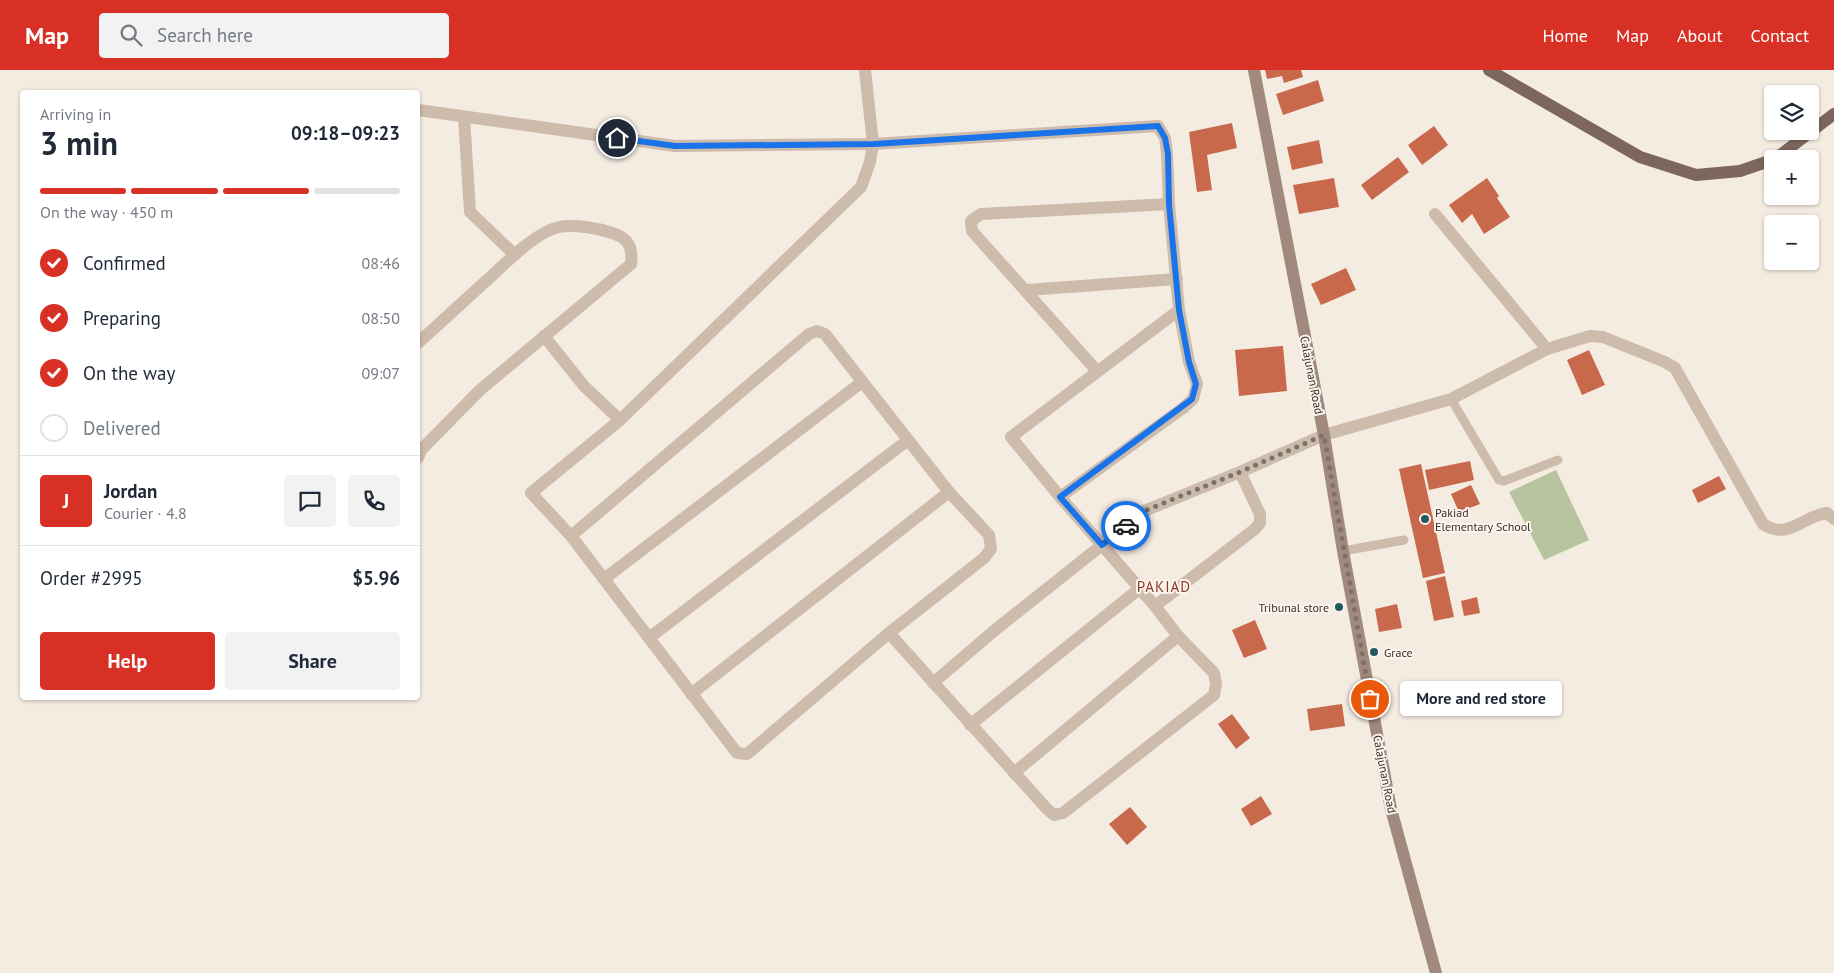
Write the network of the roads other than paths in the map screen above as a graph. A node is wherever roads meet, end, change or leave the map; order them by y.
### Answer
1 (864, 70) edge
2 (1254, 70) edge
3 (1489, 70) edge
4 (420, 110) edge
5 (1834, 114) edge
6 (464, 117) junction
7 (874, 144) junction
8 (1786, 150) edge
9 (1764, 163) edge
10 (1169, 204) junction
11 (1435, 214) dead end
12 (515, 255) junction
13 (1177, 279) junction
14 (1027, 290) junction
15 (1179, 310) junction
16 (544, 336) junction
17 (420, 341) edge
18 (1547, 349) junction
19 (1097, 371) junction
20 (862, 382) junction
21 (1451, 399) junction
22 (620, 420) junction
23 (1324, 435) junction
24 (908, 440) junction
25 (420, 453) edge
26 (1558, 460) dead end
27 (1240, 472) junction
28 (949, 492) junction
29 (1060, 497) junction
30 (1834, 519) edge
31 (571, 536) junction
32 (1404, 540) dead end
33 (1102, 545) junction
34 (1343, 551) junction
35 (604, 579) junction
36 (1139, 589) junction
37 (1155, 606) junction
38 (889, 634) junction
39 (1178, 636) junction
40 (649, 638) junction
41 (933, 683) junction
42 (691, 694) junction
43 (970, 725) junction
44 (1014, 774) junction
45 (1436, 973) edge

1 - 7 street
2 - 23 main road, Calajunan Road
3 - 9 main road
4 - 6 street
5 - 8 main road
6 - 7 street
6 - 12 street
7 - 10 street
7 - 22 street
10 - 13 street
10 - 14 street
11 - 18 street
12 - 16 street
12 - 17 street
13 - 14 street
13 - 15 street
14 - 19 street
15 - 19 street
15 - 29 street
16 - 22 street
16 - 25 street
18 - 21 street
18 - 30 street
19 - 29 street
20 - 24 street
20 - 31 street
20 - 35 street
21 - 23 street
21 - 26 lane
22 - 31 street
23 - 27 street
23 - 34 main road, Calajunan Road
24 - 28 street
24 - 40 street
27 - 33 street
27 - 37 street
28 - 38 street
28 - 42 street
29 - 33 street
31 - 35 street
32 - 34 lane
33 - 36 street
33 - 41 street
34 - 45 main road, Calajunan Road
35 - 40 street
36 - 37 street
36 - 43 street
37 - 39 street
38 - 41 street
38 - 42 street
39 - 44 street
39 - 44 street
40 - 42 street
41 - 43 street
43 - 44 street

